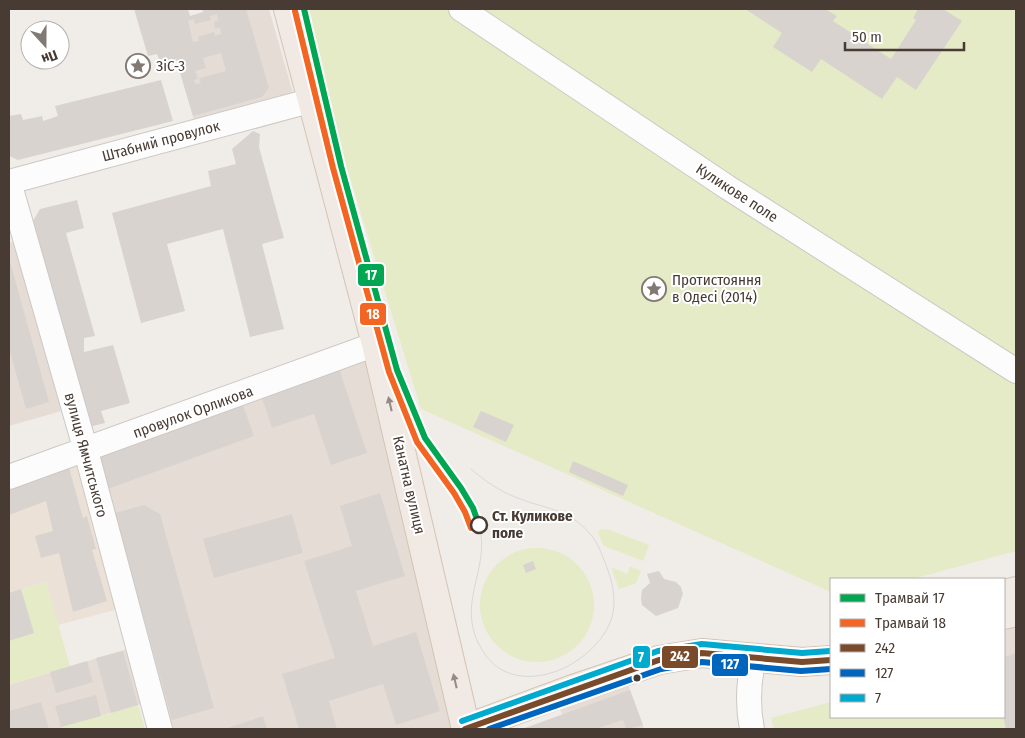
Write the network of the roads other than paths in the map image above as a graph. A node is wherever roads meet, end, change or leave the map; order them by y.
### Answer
1 (288, 9) edge
2 (462, 9) edge
3 (313, 100) junction
4 (9, 182) edge
5 (376, 344) junction
6 (1016, 371) edge
7 (86, 451) junction
8 (9, 477) edge
9 (830, 645) edge
10 (754, 658) junction
11 (830, 660) edge
12 (802, 662) junction
13 (160, 729) edge
14 (466, 729) edge
15 (752, 729) edge

1 - 3 main road, Канатна вулиця
2 - 6 street, Куликове поле
3 - 4 street, Штабний провулок
3 - 5 main road, Канатна вулиця
4 - 7 street, вулиця Ямчитського
5 - 7 street, провулок Орликова
14 -> 5 main road, Канатна вулиця
7 - 8 street, провулок Орликова
7 - 13 street, вулиця Ямчитського
9 - 12 main road
10 - 12 main road
10 - 14 main road
10 - 15 street
11 - 12 main road

